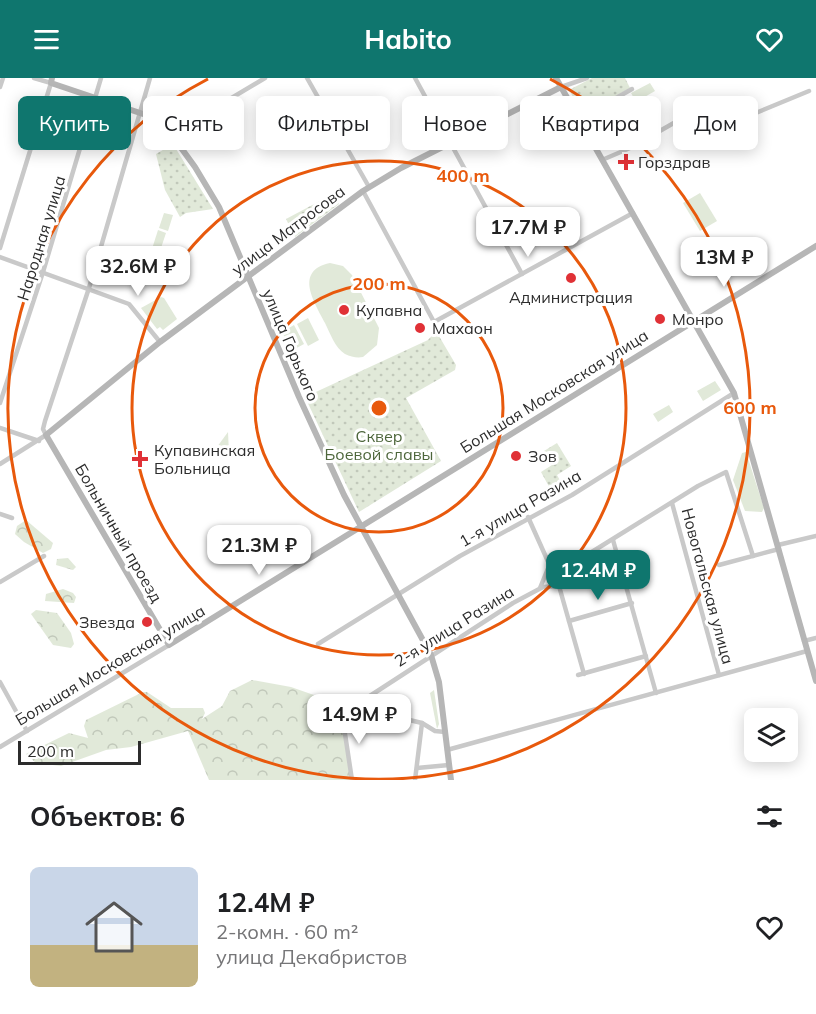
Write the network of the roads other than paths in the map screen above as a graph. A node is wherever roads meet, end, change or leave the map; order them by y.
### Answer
1 (3, 78) edge
2 (34, 78) edge
3 (101, 78) edge
4 (150, 78) edge
5 (265, 78) edge
6 (307, 78) edge
7 (415, 78) edge
8 (555, 78) edge
9 (587, 78) edge
10 (51, 81) edge
11 (0, 87) edge
12 (561, 87) junction
13 (632, 89) dead end
14 (809, 91) dead end
15 (90, 96) edge
16 (96, 96) edge
17 (235, 96) edge
18 (425, 96) edge
19 (566, 96) edge
20 (620, 96) edge
21 (131, 109) edge
22 (140, 112) junction
23 (143, 113) edge
24 (508, 114) edge
25 (79, 150) edge
26 (182, 150) edge
27 (437, 150) edge
28 (455, 150) edge
29 (596, 150) edge
30 (602, 160) junction
31 (366, 189) junction
32 (633, 213) junction
33 (816, 246) edge
34 (0, 248) edge
35 (0, 257) edge
36 (43, 272) junction
37 (522, 274) junction
38 (248, 277) junction
39 (89, 288) junction
40 (694, 321) junction
41 (160, 342) junction
42 (734, 393) junction
43 (0, 403) edge
44 (0, 429) edge
45 (46, 435) junction
46 (39, 441) junction
47 (0, 464) edge
48 (672, 503) junction
49 (0, 514) edge
50 (528, 517) junction
51 (12, 518) dead end
52 (361, 527) junction
53 (816, 536) edge
54 (613, 540) junction
55 (778, 547) junction
56 (44, 556) dead end
57 (753, 556) junction
58 (719, 565) dead end
59 (550, 568) junction
60 (0, 582) edge
61 (559, 586) junction
62 (540, 588) junction
63 (399, 594) junction
64 (632, 603) junction
65 (569, 621) junction
66 (816, 638) edge
67 (804, 641) junction
68 (318, 644) dead end
69 (169, 645) junction
70 (807, 651) junction
71 (431, 655) junction
72 (646, 657) junction
73 (719, 675) junction
74 (816, 681) edge
75 (0, 682) edge
76 (656, 693) junction
77 (351, 706) junction
78 (422, 723) junction
79 (27, 731) junction
80 (445, 732) junction
81 (0, 747) edge
82 (447, 750) junction
83 (449, 765) junction
84 (417, 768) junction
85 (352, 780) edge
86 (416, 780) edge
87 (451, 780) edge

1 - 11 street
2 - 10 street
3 - 16 street, Народная улица
4 - 22 street
5 - 17 street
6 - 31 street
7 - 18 street
8 - 12 street
9 - 12 street, улица Матросова
10 - 15 street, улица Горького
10 - 34 street
12 - 19 street
12 - 24 street, улица Матросова
13 - 20 street
14 - 30 street
21 - 22 street, улица Горького
22 - 23 street, улица Горького
22 - 39 street
25 - 36 street, Народная улица
26 - 38 street, улица Горького
27 - 31 street, улица Матросова
28 - 37 street
29 - 30 street
30 - 32 street
31 - 37 street
31 - 38 street, улица Матросова
32 - 37 street
32 - 40 street
33 - 40 street, Большая Московская улица
35 - 36 street
36 - 39 street
36 - 43 street, Народная улица
38 - 41 street, улица Матросова
38 - 52 street, улица Горького
39 - 41 street
39 - 45 street
40 - 42 street
40 - 52 street, Большая Московская улица
41 - 45 street, улица Матросова
42 - 50 street, 1-я улица Разина
42 - 55 street
44 - 46 street
45 - 46 street, улица Матросова
45 - 69 street, Больничный проезд
46 - 47 street, улица Матросова
48 - 54 street
48 - 57 street
48 - 73 street, Новогальская улица
49 - 51 street
50 - 59 street
50 - 63 street, 1-я улица Разина
52 - 63 street, улица Горького
52 - 69 street, Большая Московская улица
53 - 55 street
54 - 59 street
54 - 64 street
55 - 57 street
55 - 67 street
56 - 60 street
57 - 58 street
59 - 61 street
59 - 62 street, 2-я улица Разина
61 - 62 street, 2-я улица Разина
61 - 65 street
62 - 71 street, 2-я улица Разина
63 - 68 street, 1-я улица Разина
63 - 71 street, улица Горького
64 - 65 street
64 - 72 street
65 - 72 street
66 - 67 street
67 - 70 street
69 - 79 street, Большая Московская улица
70 - 73 street
70 - 74 street
71 - 77 street, 2-я улица Разина
71 - 80 street, улица Горького
72 - 76 street
73 - 76 street
75 - 79 street
76 - 82 street
77 - 78 street
77 - 85 street
78 - 80 street
78 - 84 street
79 - 81 street, Большая Московская улица
80 - 82 street, улица Горького
82 - 83 street, улица Горького
83 - 84 street
83 - 87 street, улица Горького
84 - 86 street

